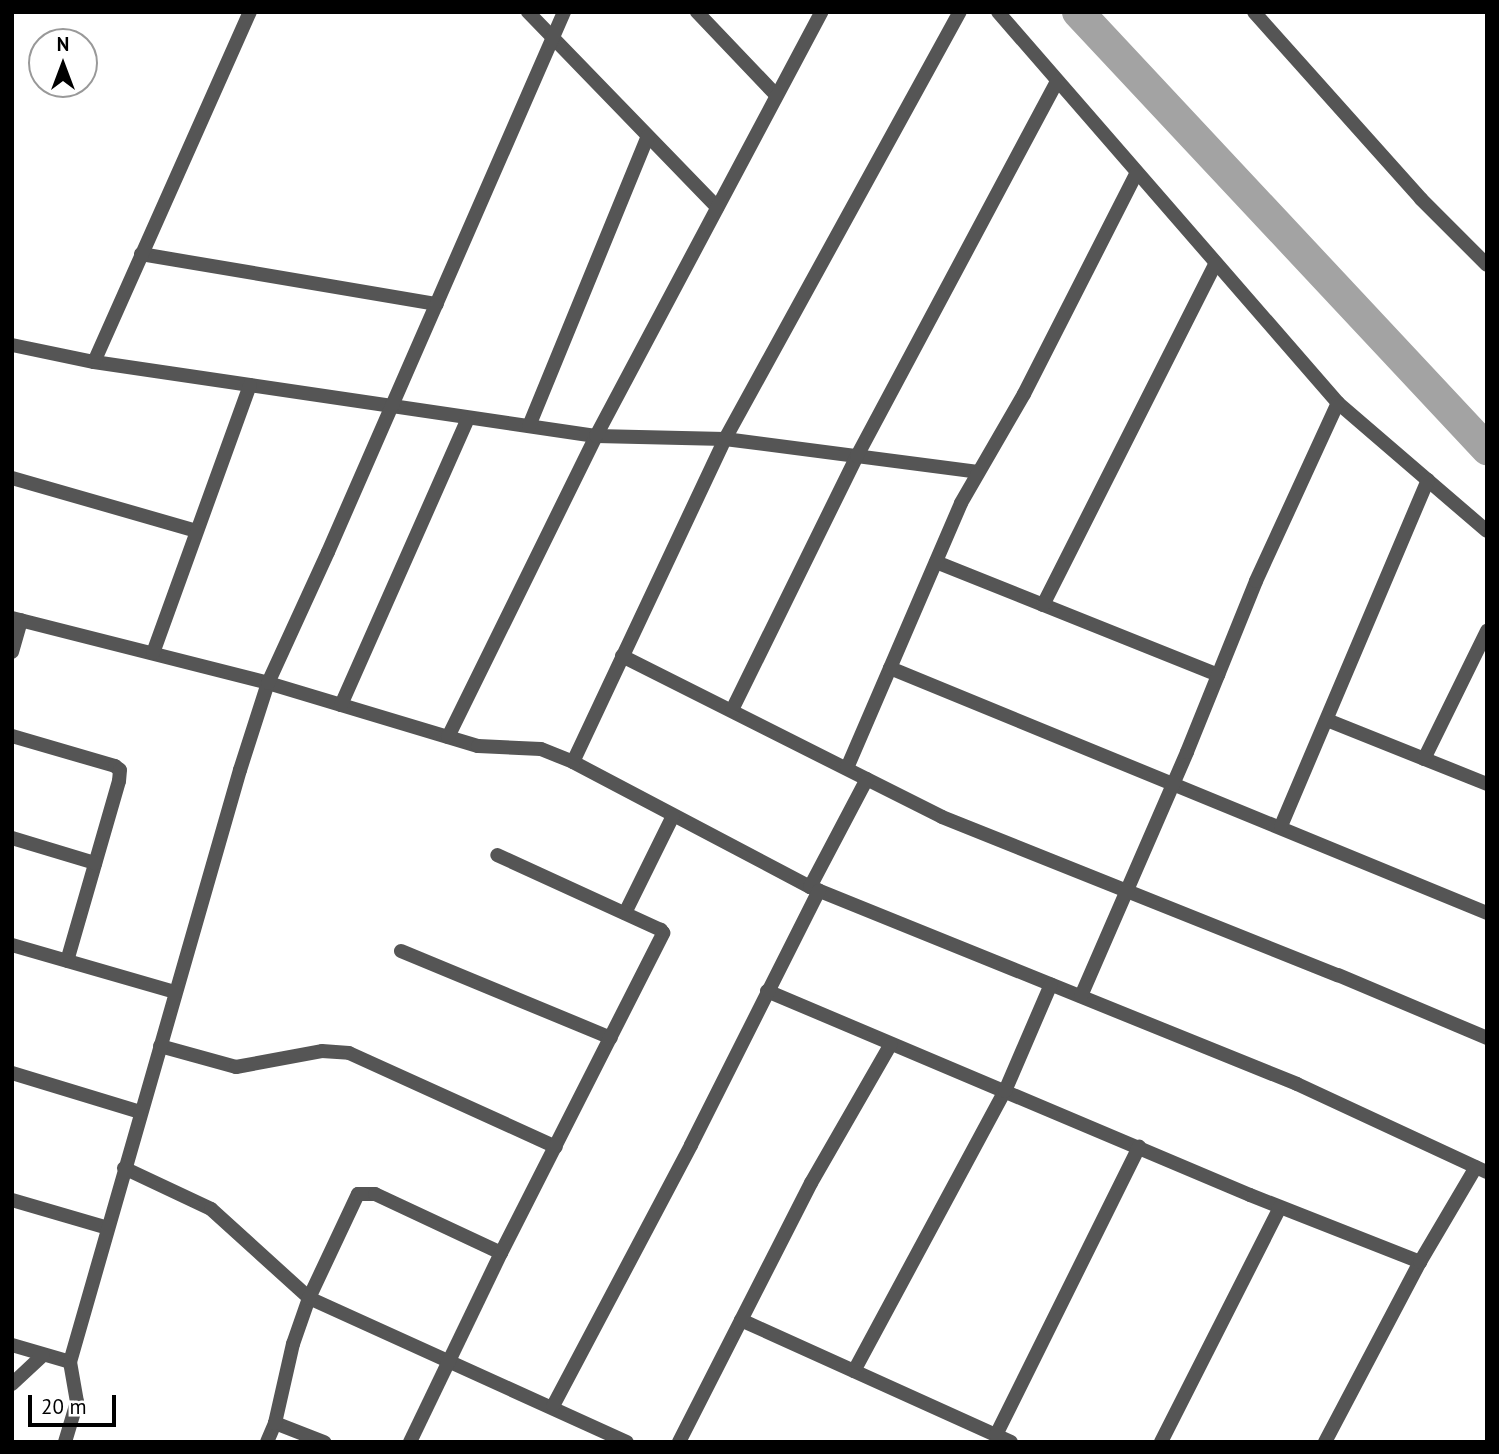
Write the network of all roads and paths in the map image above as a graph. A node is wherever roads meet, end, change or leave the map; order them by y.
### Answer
1 (250, 12) edge
2 (528, 12) edge
3 (564, 12) edge
4 (697, 12) edge
5 (821, 12) edge
6 (960, 12) edge
7 (998, 12) edge
8 (1254, 12) edge
9 (552, 38) junction
10 (1057, 81) junction
11 (776, 95) junction
12 (648, 136) junction
13 (1136, 174) junction
14 (717, 207) junction
15 (141, 254) junction
16 (1215, 264) junction
17 (1487, 265) edge
18 (437, 304) junction
19 (12, 345) edge
20 (94, 362) junction
21 (250, 385) junction
22 (1338, 403) junction
23 (392, 406) junction
24 (468, 418) junction
25 (529, 426) junction
26 (596, 436) junction
27 (724, 439) junction
28 (857, 456) junction
29 (978, 472) junction
30 (12, 478) edge
31 (1428, 480) junction
32 (197, 531) junction
33 (1487, 531) edge
34 (936, 562) junction
35 (1043, 605) junction
36 (17, 619) edge
37 (1487, 631) edge
38 (12, 652) edge
39 (153, 653) junction
40 (622, 656) junction
41 (890, 668) junction
42 (1218, 676) junction
43 (268, 683) junction
44 (341, 705) junction
45 (732, 710) junction
46 (1327, 720) junction
47 (12, 736) edge
48 (448, 737) junction
49 (1424, 758) junction
50 (573, 762) junction
51 (847, 768) junction
52 (867, 779) junction
53 (1174, 783) junction
54 (1487, 784) edge
55 (673, 816) junction
56 (1281, 826) junction
57 (12, 838) edge
58 (497, 855) dead end
59 (94, 863) junction
60 (815, 889) junction
61 (1127, 890) junction
62 (625, 913) junction
63 (1487, 913) edge
64 (12, 945) edge
65 (401, 951) dead end
66 (67, 961) junction
67 (1051, 984) junction
68 (767, 991) junction
69 (175, 992) junction
70 (1081, 996) junction
71 (611, 1038) junction
72 (1487, 1038) edge
73 (891, 1044) junction
74 (160, 1046) junction
75 (12, 1073) edge
76 (1005, 1091) junction
77 (141, 1112) junction
78 (556, 1147) junction
79 (1139, 1147) junction
80 (124, 1168) junction
81 (1481, 1170) edge
82 (12, 1200) edge
83 (1280, 1207) junction
84 (107, 1227) junction
85 (501, 1253) junction
86 (1420, 1262) junction
87 (309, 1298) junction
88 (741, 1320) junction
89 (12, 1345) edge
90 (43, 1354) junction
91 (450, 1359) junction
92 (70, 1362) junction
93 (854, 1371) junction
94 (12, 1384) edge
95 (553, 1406) junction
96 (275, 1423) junction
97 (996, 1435) junction
98 (65, 1442) edge
99 (267, 1442) edge
100 (324, 1442) edge
101 (410, 1442) edge
102 (627, 1442) edge
103 (678, 1442) edge
104 (1011, 1442) edge
105 (1161, 1442) edge
106 (1325, 1442) edge

1 - 15 street
2 - 9 street
3 - 9 street
4 - 11 street
5 - 11 street
6 - 27 street
7 - 10 street
8 - 17 street
9 - 12 street
9 - 18 street
10 - 13 street
10 - 28 street
11 - 14 street
12 - 14 street
12 - 25 street
13 - 16 street
13 - 29 street
14 - 26 street
15 - 18 street
15 - 20 street
16 - 22 street
16 - 35 street
18 - 23 street
19 - 20 street
20 - 21 street
21 - 23 street
21 - 32 street
22 - 31 street
22 - 42 street
23 - 24 street
23 - 43 street
24 - 25 street
24 - 44 street
25 - 26 street
26 - 27 street
26 - 48 street
27 - 28 street
27 - 40 street
28 - 29 street
28 - 45 street
29 - 34 street
30 - 32 street
31 - 33 street
31 - 46 street
32 - 39 street
34 - 35 street
34 - 41 street
35 - 42 street
36 - 38 street
36 - 39 street
37 - 49 street
39 - 43 street
40 - 45 street
40 - 50 street
41 - 51 street
41 - 53 street
42 - 53 street
43 - 44 street
43 - 69 street
44 - 48 street
45 - 51 street
46 - 49 street
46 - 56 street
47 - 59 street
48 - 50 street
49 - 54 street
50 - 55 street
51 - 52 street
52 - 60 street
52 - 61 street
53 - 56 street
53 - 61 street
55 - 60 street
55 - 62 street
56 - 63 street
57 - 59 street
58 - 62 street
59 - 66 street
60 - 67 street
60 - 68 street
61 - 70 street
61 - 72 street
62 - 71 street
64 - 66 street
65 - 71 street
66 - 69 street
67 - 70 street
67 - 76 street
68 - 73 street
68 - 95 street
69 - 74 street
70 - 81 street
71 - 78 street
73 - 76 street
73 - 88 street
74 - 77 street
74 - 78 street
75 - 77 street
76 - 79 street
76 - 93 street
77 - 80 street
78 - 85 street
79 - 83 street
79 - 97 street
80 - 84 street
80 - 87 street
81 - 86 street
82 - 84 street
83 - 86 street
83 - 105 street
84 - 92 street
85 - 87 street
85 - 91 street
86 - 106 street
87 - 91 street
87 - 96 street
88 - 93 street
88 - 103 street
89 - 90 street
90 - 92 street
90 - 94 street
91 - 95 street
91 - 101 street
92 - 98 street
93 - 97 street
95 - 102 street
96 - 99 street
96 - 100 street
97 - 104 street

